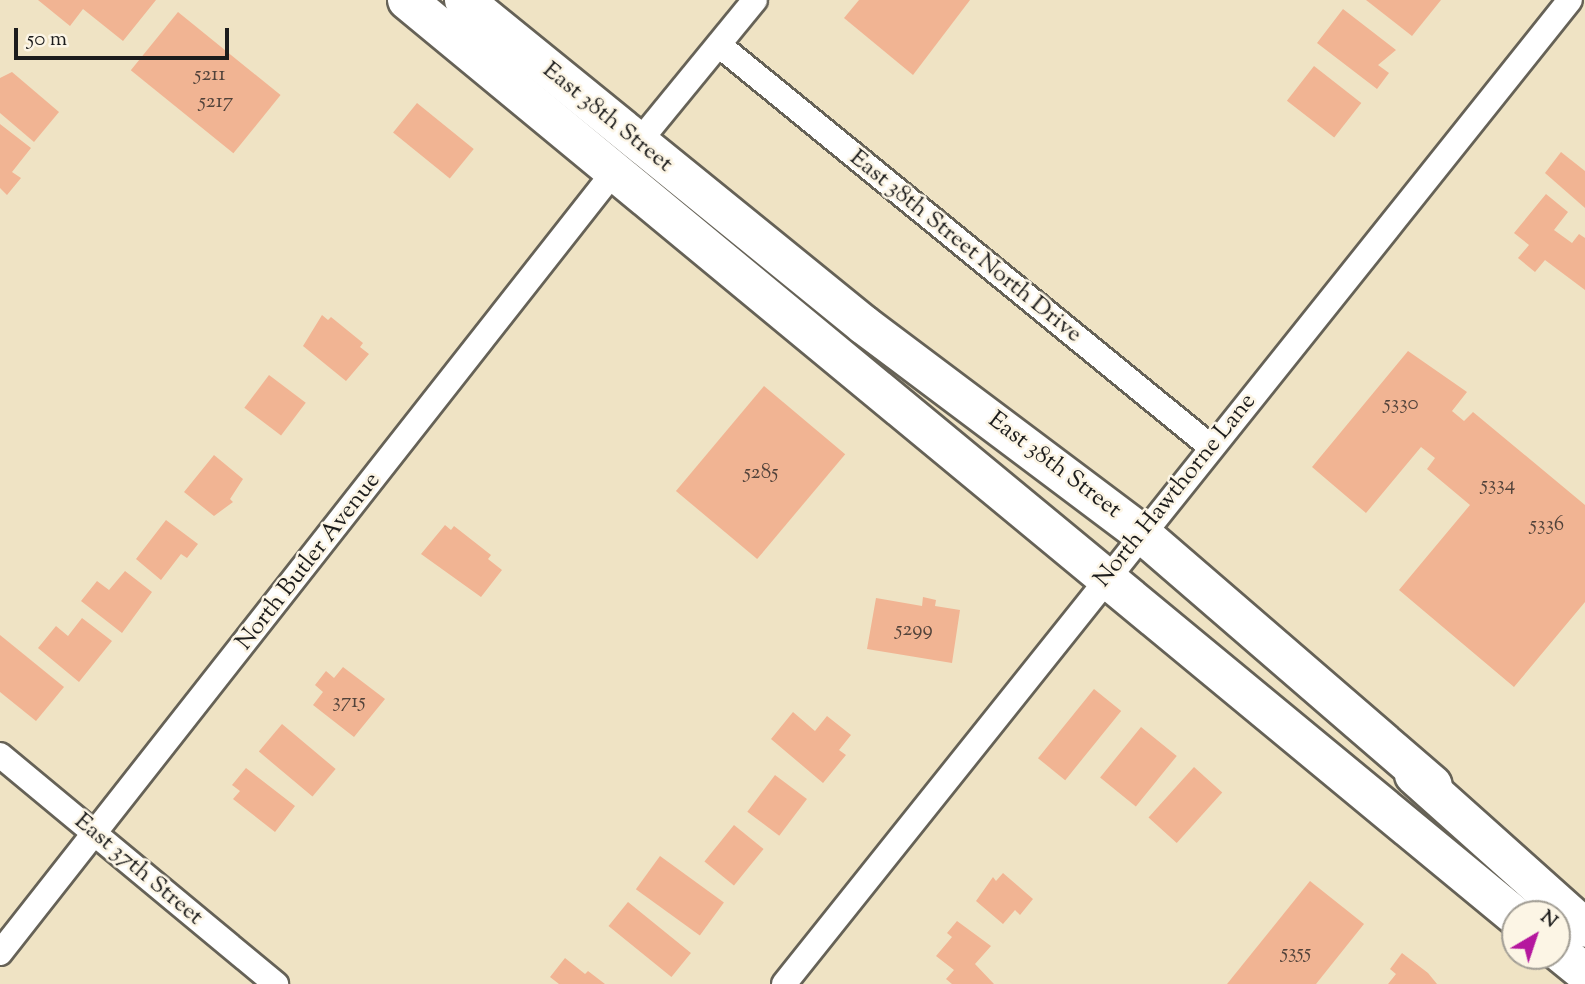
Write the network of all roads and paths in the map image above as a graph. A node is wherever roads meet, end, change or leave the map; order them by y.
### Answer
1 (407, 0) edge
2 (464, 0) edge
3 (755, 0) edge
4 (1570, 0) edge
5 (719, 45) junction
6 (627, 157) junction
7 (1212, 447) junction
8 (1142, 534) junction
9 (1104, 579) junction
10 (0, 755) edge
11 (94, 834) junction
12 (1501, 905) edge
13 (1585, 928) edge
14 (0, 953) edge
15 (1571, 962) edge
16 (1585, 973) edge
17 (276, 984) edge
18 (784, 984) edge

1 - 6 main road, East 38th Street
2 - 6 main road, East 38th Street
3 - 5 street, North Butler Avenue
4 - 7 street, North Hawthorne Lane
5 - 6 street, North Butler Avenue
5 - 7 street, East 38th Street North Drive
6 - 8 main road, East 38th Street
6 - 9 main road, East 38th Street
6 - 11 street, North Butler Avenue
7 - 8 street, North Hawthorne Lane
8 - 9 street, North Hawthorne Lane
8 - 13 main road, East 38th Street
9 - 12 main road, East 38th Street
9 - 18 street, North Hawthorne Lane
10 - 11 street, East 37th Street
11 - 14 street, North Butler Avenue
11 - 17 street, East 37th Street
15 - 16 main road

